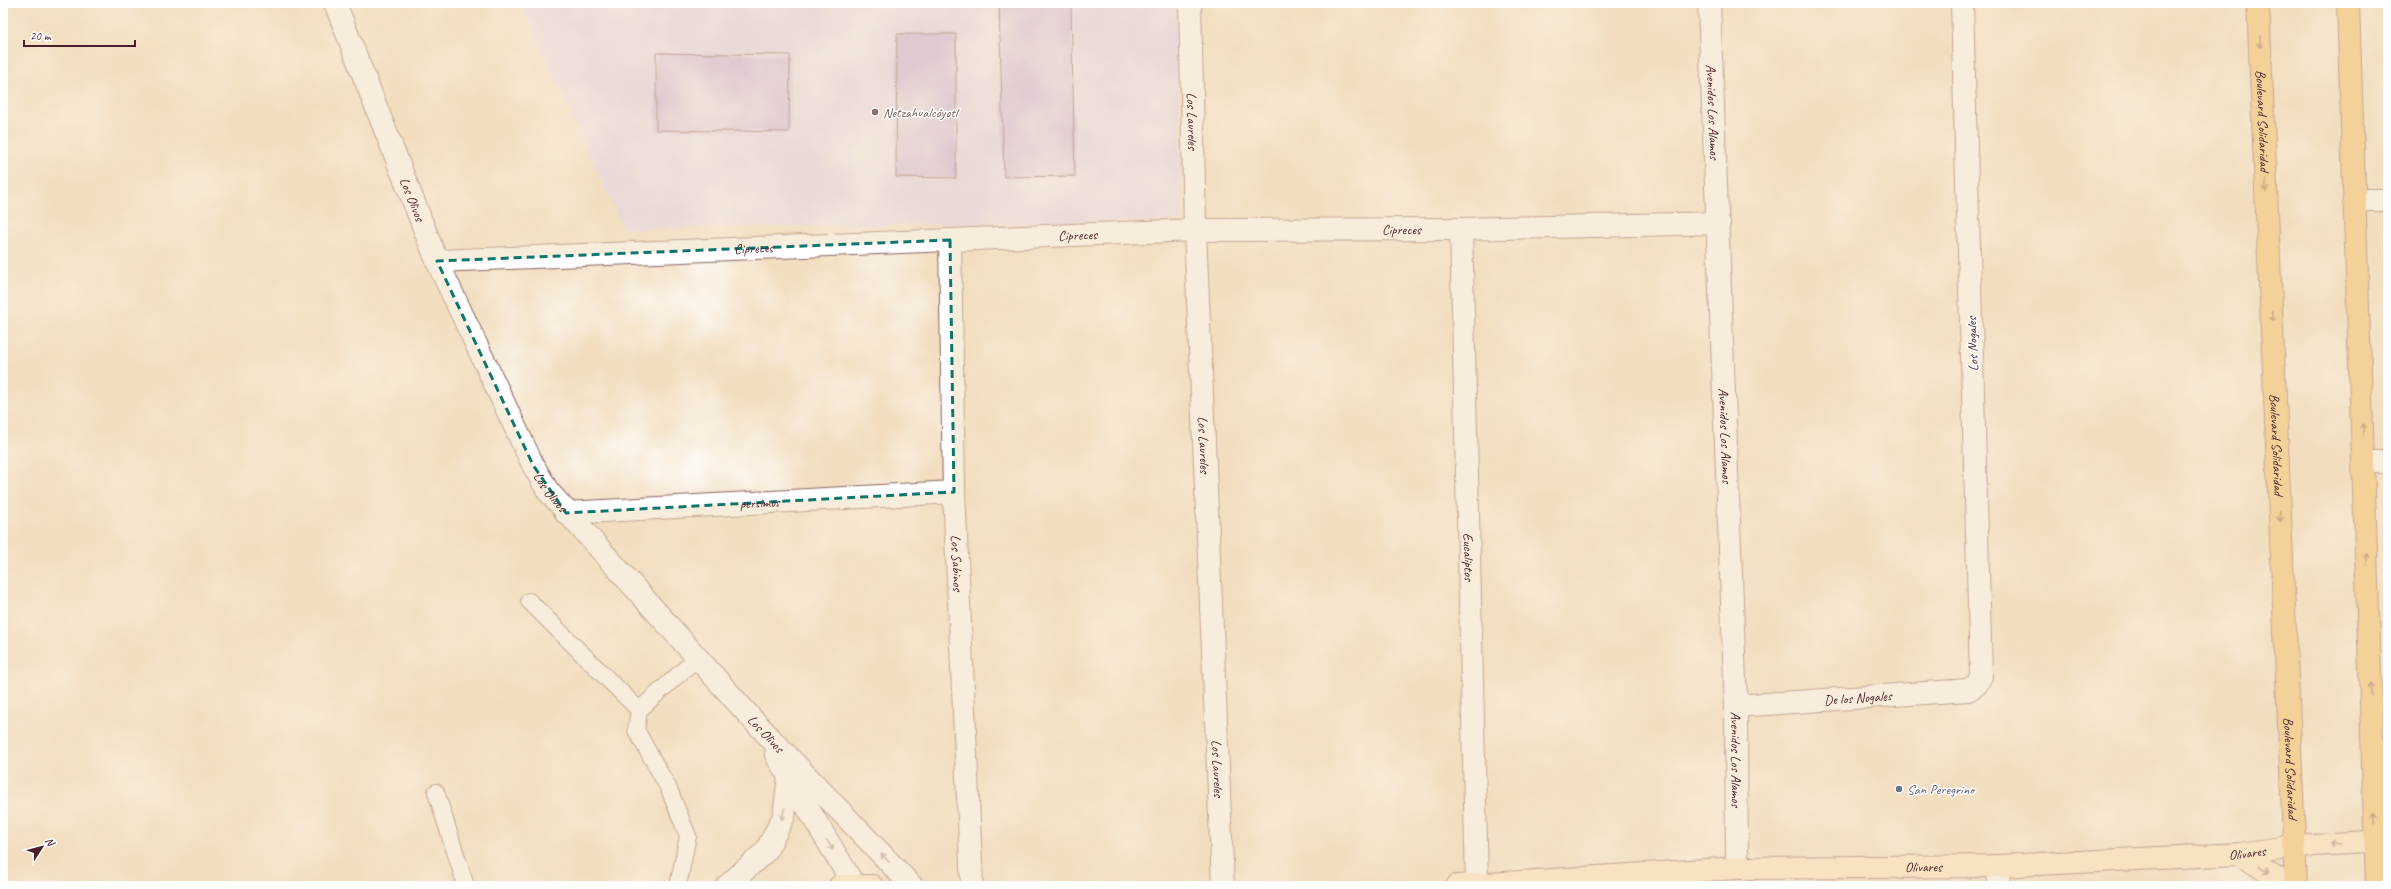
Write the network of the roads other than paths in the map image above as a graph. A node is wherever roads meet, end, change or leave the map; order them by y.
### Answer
1 (335, 3) edge
2 (1190, 3) edge
3 (1709, 3) edge
4 (1962, 3) edge
5 (2258, 3) edge
6 (2348, 3) edge
7 (2354, 200) junction
8 (2388, 200) edge
9 (1719, 223) junction
10 (1461, 229) junction
11 (1195, 230) junction
12 (950, 240) junction
13 (437, 261) junction
14 (2364, 462) junction
15 (2388, 462) edge
16 (954, 492) junction
17 (566, 513) junction
18 (529, 601) dead end
19 (697, 658) junction
20 (1977, 684) joint
21 (1736, 706) junction
22 (639, 710) junction
23 (754, 721) junction
24 (789, 776) junction
25 (436, 792) dead end
26 (2382, 841) edge
27 (2294, 846) junction
28 (2240, 854) junction
29 (1737, 868) junction
30 (1998, 876) edge
31 (466, 886) edge
32 (678, 886) edge
33 (727, 886) edge
34 (855, 886) edge
35 (912, 886) edge
36 (972, 886) edge
37 (1224, 886) edge
38 (1467, 886) edge
39 (2289, 886) edge
40 (2296, 886) edge
41 (2377, 886) edge

1 - 13 street, Los Olivos
2 - 11 street, Los Laureles
3 - 9 street, Avenidos Los Alamos
4 - 20 street, Los Nogales
5 -> 27 main road, Boulevard Solidaridad
6 - 7 main road
7 - 8 street
14 -> 7 main road
9 - 10 street, Cipreces
9 - 21 street, Avenidos Los Alamos
10 - 11 street, Cipreces
10 - 38 street, Eucaliptos
11 - 12 street, Cipreces
11 - 37 street, Los Laureles
12 - 13 street, Cipreces
12 - 16 street, Los Sabinos
13 - 17 street, Los Olivos
14 - 15 street
26 -> 14 main road
16 - 17 street, persimos
16 - 36 street, Los Sabinos
17 - 19 street, Los Olivos
18 - 22 lane
19 - 22 lane
19 - 23 street, Los Olivos
20 - 21 street, De los Nogales
21 - 29 street, Avenidos Los Alamos
22 - 32 lane
23 - 24 street
35 -> 23 street, Los Olivos
24 -> 33 street
24 -> 34 street
25 - 31 lane
26 -> 27 main road, Olivares
26 - 41 main road
27 - 28 main road, Olivares
27 - 40 main road, Boulevard Solidaridad
28 - 30 main road, Olivares
28 -> 39 main road
29 - 30 main road, Olivares
29 - 38 main road, Olivares

